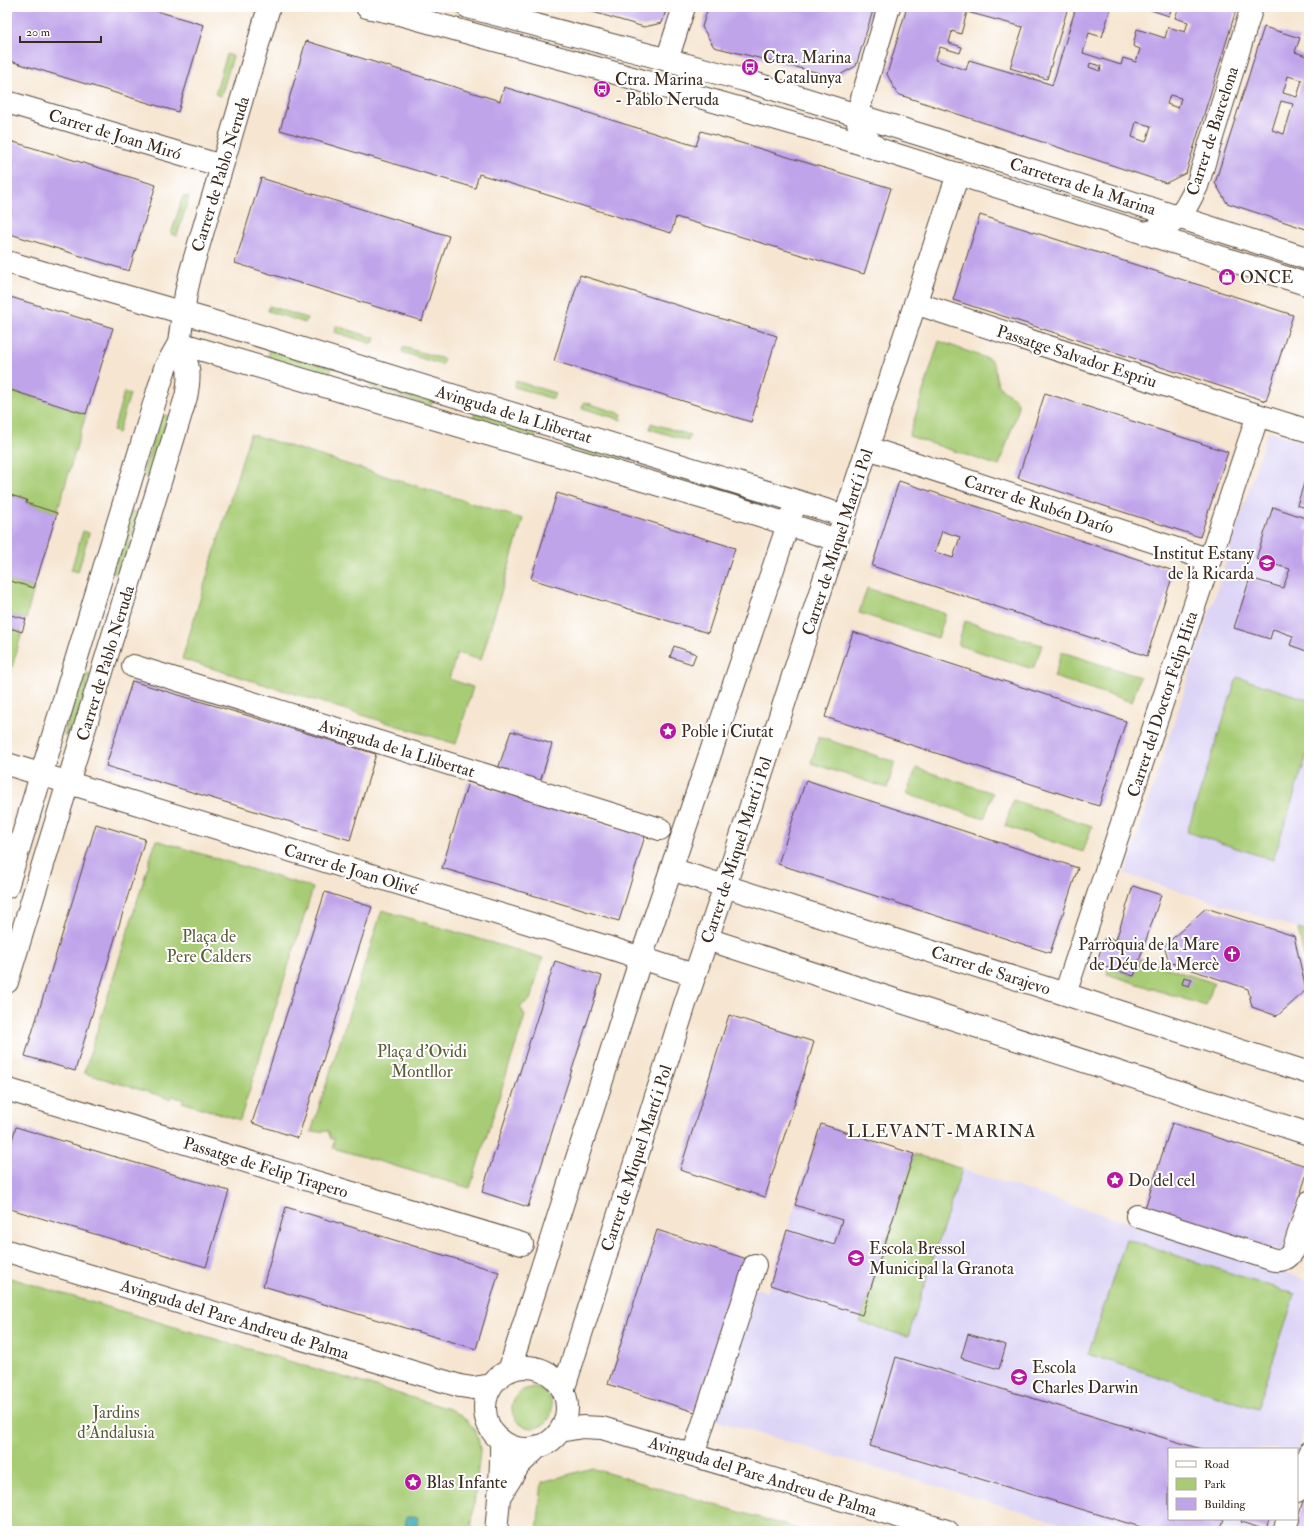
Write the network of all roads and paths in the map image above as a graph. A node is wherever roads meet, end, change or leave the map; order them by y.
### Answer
1 (269, 7) edge
2 (367, 7) edge
3 (468, 7) edge
4 (684, 7) edge
5 (889, 7) edge
6 (1252, 7) edge
7 (409, 10) edge
8 (433, 15) edge
9 (667, 60) junction
10 (7, 102) edge
11 (856, 115) junction
12 (879, 150) junction
13 (222, 166) junction
14 (958, 174) junction
15 (1180, 216) junction
16 (1145, 233) junction
17 (1309, 259) edge
18 (7, 262) edge
19 (1309, 285) edge
20 (915, 303) junction
21 (184, 313) junction
22 (179, 343) junction
23 (1248, 412) junction
24 (1309, 431) edge
25 (868, 448) junction
26 (796, 501) junction
27 (845, 516) junction
28 (789, 524) junction
29 (837, 540) junction
30 (1210, 560) junction
31 (133, 666) dead end
32 (7, 764) edge
33 (42, 774) junction
34 (68, 782) junction
35 (660, 829) dead end
36 (671, 869) junction
37 (725, 886) junction
38 (7, 887) edge
39 (707, 939) junction
40 (641, 958) junction
41 (694, 975) junction
42 (7, 982) edge
43 (1065, 994) junction
44 (1309, 1073) edge
45 (9, 1090) dead end
46 (1309, 1134) edge
47 (1309, 1202) edge
48 (1138, 1216) dead end
49 (522, 1244) dead end
50 (8, 1251) edge
51 (755, 1265) dead end
52 (509, 1371) junction
53 (492, 1385) junction
54 (460, 1386) junction
55 (565, 1397) junction
56 (485, 1408) junction
57 (602, 1428) junction
58 (560, 1431) junction
59 (501, 1440) junction
60 (539, 1446) junction
61 (1309, 1453) edge
62 (693, 1455) junction
63 (1298, 1488) edge
64 (500, 1495) junction
65 (1288, 1520) edge
66 (496, 1531) edge
67 (947, 1531) edge
68 (1284, 1531) edge

1 - 13 street, Carrer de Pablo Neruda
2 - 7 street, Carretera de la Marina
3 - 9 street, Carretera de la Marina
4 - 9 street
5 - 11 street
6 - 15 street, Carrer de Barcelona
7 - 8 street, Carretera de la Marina
8 - 12 street, Carretera de la Marina
9 - 11 street, Carretera de la Marina
10 - 13 street, Carrer de Joan Miró
11 - 12 street, Carretera de la Marina
11 - 15 street, Carretera de la Marina
12 - 14 street, Carretera de la Marina
13 - 21 street, Carrer de Pablo Neruda
14 - 16 street, Carretera de la Marina
14 - 20 street, Carrer de Miquel Martí i Pol
15 - 16 street, Carrer de Barcelona
15 - 17 street, Carretera de la Marina
16 - 19 street, Carretera de la Marina
18 - 21 street, Avinguda de la Llibertat
20 - 23 street, Passatge Salvador Espriu
20 - 25 street, Carrer de Miquel Martí i Pol
21 - 22 street, Carrer de Pablo Neruda
21 - 26 street, Avinguda de la Llibertat
22 - 28 street, Avinguda de la Llibertat
22 - 33 street, Carrer de Pablo Neruda
22 - 34 street, Carrer de Pablo Neruda
23 - 24 street, Passatge Salvador Espriu
23 - 30 street, Carrer del Doctor Felip Hita
25 - 27 street, Carrer de Miquel Martí i Pol
25 - 30 street, Carrer de Rubén Darío
26 - 27 street, Avinguda de la Llibertat
26 - 28 street
27 - 29 street, Carrer de Miquel Martí i Pol
28 - 29 street, Avinguda de la Llibertat
28 - 36 street
29 - 37 street, Carrer de Miquel Martí i Pol
30 - 43 street, Carrer del Doctor Felip Hita
31 - 35 street, Avinguda de la Llibertat
32 - 33 street, Carrer de Joan Olivé
33 - 34 street, Carrer de Joan Olivé
33 - 38 street, Carrer de Pablo Neruda
34 - 40 street, Carrer de Joan Olivé
34 - 42 street, Carrer de Pablo Neruda
36 - 37 street, Carrer de Sarajevo
36 - 40 street
37 - 39 street, Carrer de Miquel Martí i Pol
37 - 43 street, Carrer de Sarajevo
39 - 41 street, Carrer de Miquel Martí i Pol
39 - 46 street
40 - 41 street, Carrer de Joan Olivé
40 - 52 street
41 - 55 street, Carrer de Miquel Martí i Pol
43 - 44 street, Carrer de Sarajevo
45 - 49 street, Passatge de Felip Trapero
47 - 48 street
50 - 54 street, Avinguda del Pare Andreu de Palma
51 - 62 street
52 - 53 street
52 - 55 street
53 - 54 street, Avinguda del Pare Andreu de Palma
53 - 56 street
54 - 56 street, Avinguda del Pare Andreu de Palma
55 - 57 street, Avinguda del Pare Andreu de Palma
55 - 58 street
56 - 59 street
57 - 58 street, Avinguda del Pare Andreu de Palma
57 - 62 street, Avinguda del Pare Andreu de Palma
58 - 60 street
59 - 60 street
59 - 64 street
60 - 64 street
61 - 63 street
62 - 67 street, Avinguda del Pare Andreu de Palma
64 - 66 street
65 - 68 street

